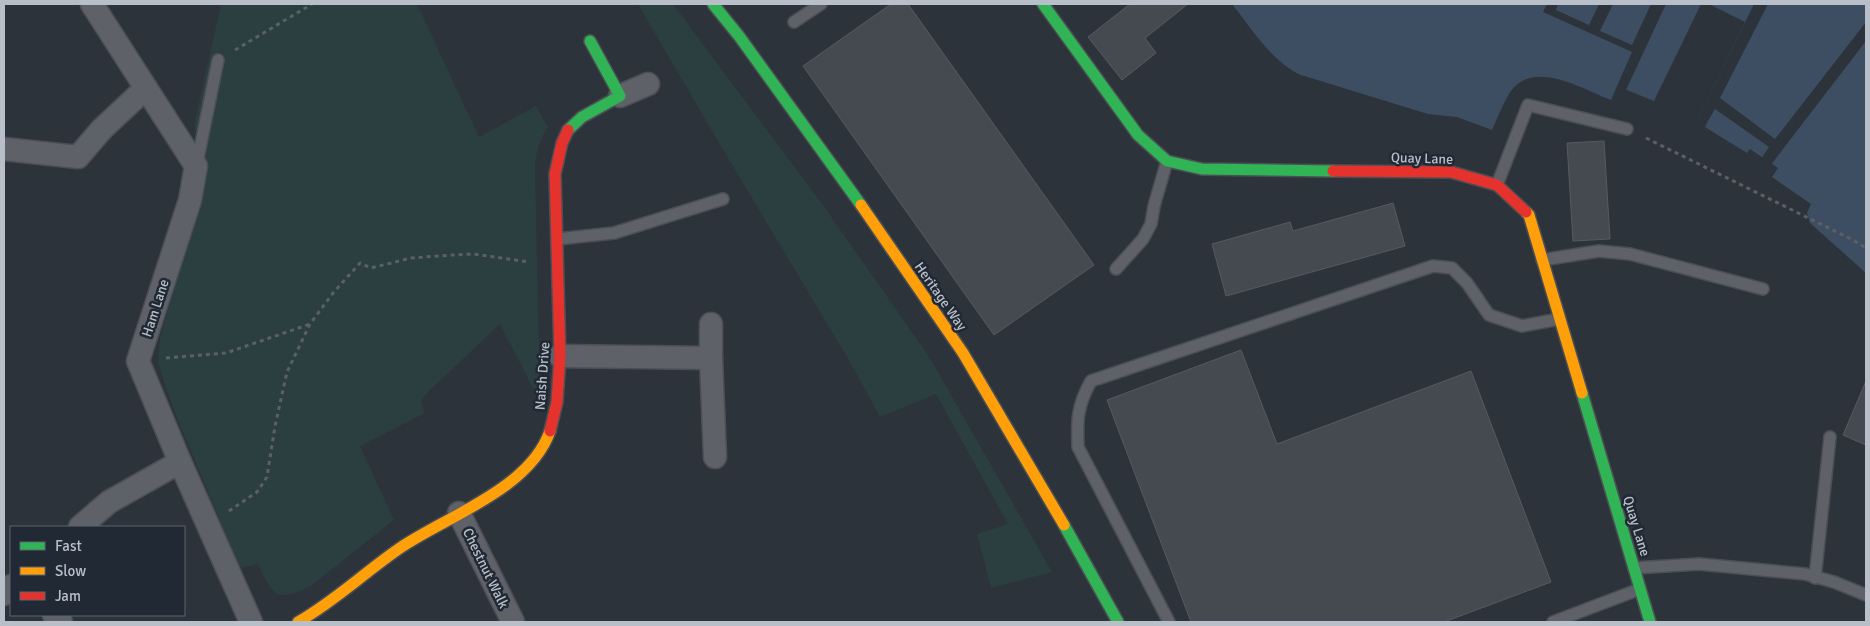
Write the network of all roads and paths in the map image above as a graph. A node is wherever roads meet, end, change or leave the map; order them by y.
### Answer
1 (92, 4) edge
2 (312, 4) edge
3 (713, 4) edge
4 (821, 4) edge
5 (1043, 4) edge
6 (794, 22) dead end
7 (590, 41) dead end
8 (218, 60) joint
9 (648, 84) dead end
10 (146, 88) junction
11 (620, 96) junction
12 (1627, 128) joint
13 (4, 149) edge
14 (1167, 161) junction
15 (196, 166) junction
16 (1497, 185) junction
17 (723, 199) dead end
18 (557, 240) junction
19 (1866, 248) edge
20 (1542, 260) junction
21 (557, 262) junction
22 (1116, 269) dead end
23 (1764, 289) dead end
24 (1559, 319) junction
25 (310, 324) junction
26 (711, 324) dead end
27 (560, 356) junction
28 (711, 358) junction
29 (138, 361) junction
30 (1830, 437) dead end
31 (715, 457) dead end
32 (180, 462) junction
33 (459, 513) junction
34 (206, 521) junction
35 (81, 526) edge
36 (1634, 568) junction
37 (1816, 578) junction
38 (1641, 589) junction
39 (1866, 595) edge
40 (250, 622) edge
41 (298, 622) edge
42 (513, 622) edge
43 (1118, 622) edge
44 (1169, 622) edge
45 (1553, 622) edge
46 (1650, 622) edge

1 - 10 street
2 - 8 path
3 - 43 street, Heritage Way
4 - 6 lane
5 - 14 street, Quay Lane
7 - 11 street
8 - 15 lane
9 - 11 street
10 - 13 street
10 - 15 street
11 - 18 street, Naish Drive
12 - 16 lane
12 - 19 path
14 - 16 street, Quay Lane
14 - 22 lane
15 - 29 street, Ham Lane
16 - 20 street, Quay Lane
17 - 18 lane
18 - 21 street, Naish Drive
20 - 23 lane
20 - 24 street, Quay Lane
21 - 25 path
21 - 27 street, Naish Drive
24 - 36 street, Quay Lane
24 - 44 lane
25 - 29 path
25 - 34 path
26 - 28 street
27 - 28 street
27 - 33 street, Naish Drive
28 - 31 street
29 - 32 street
30 - 37 lane
32 - 34 street
32 - 35 street
33 - 41 street, Naish Drive
33 - 42 street, Chestnut Walk
34 - 40 street
36 - 37 lane
36 - 38 street, Quay Lane
37 - 39 lane
38 - 45 lane
38 - 46 street, Quay Lane

